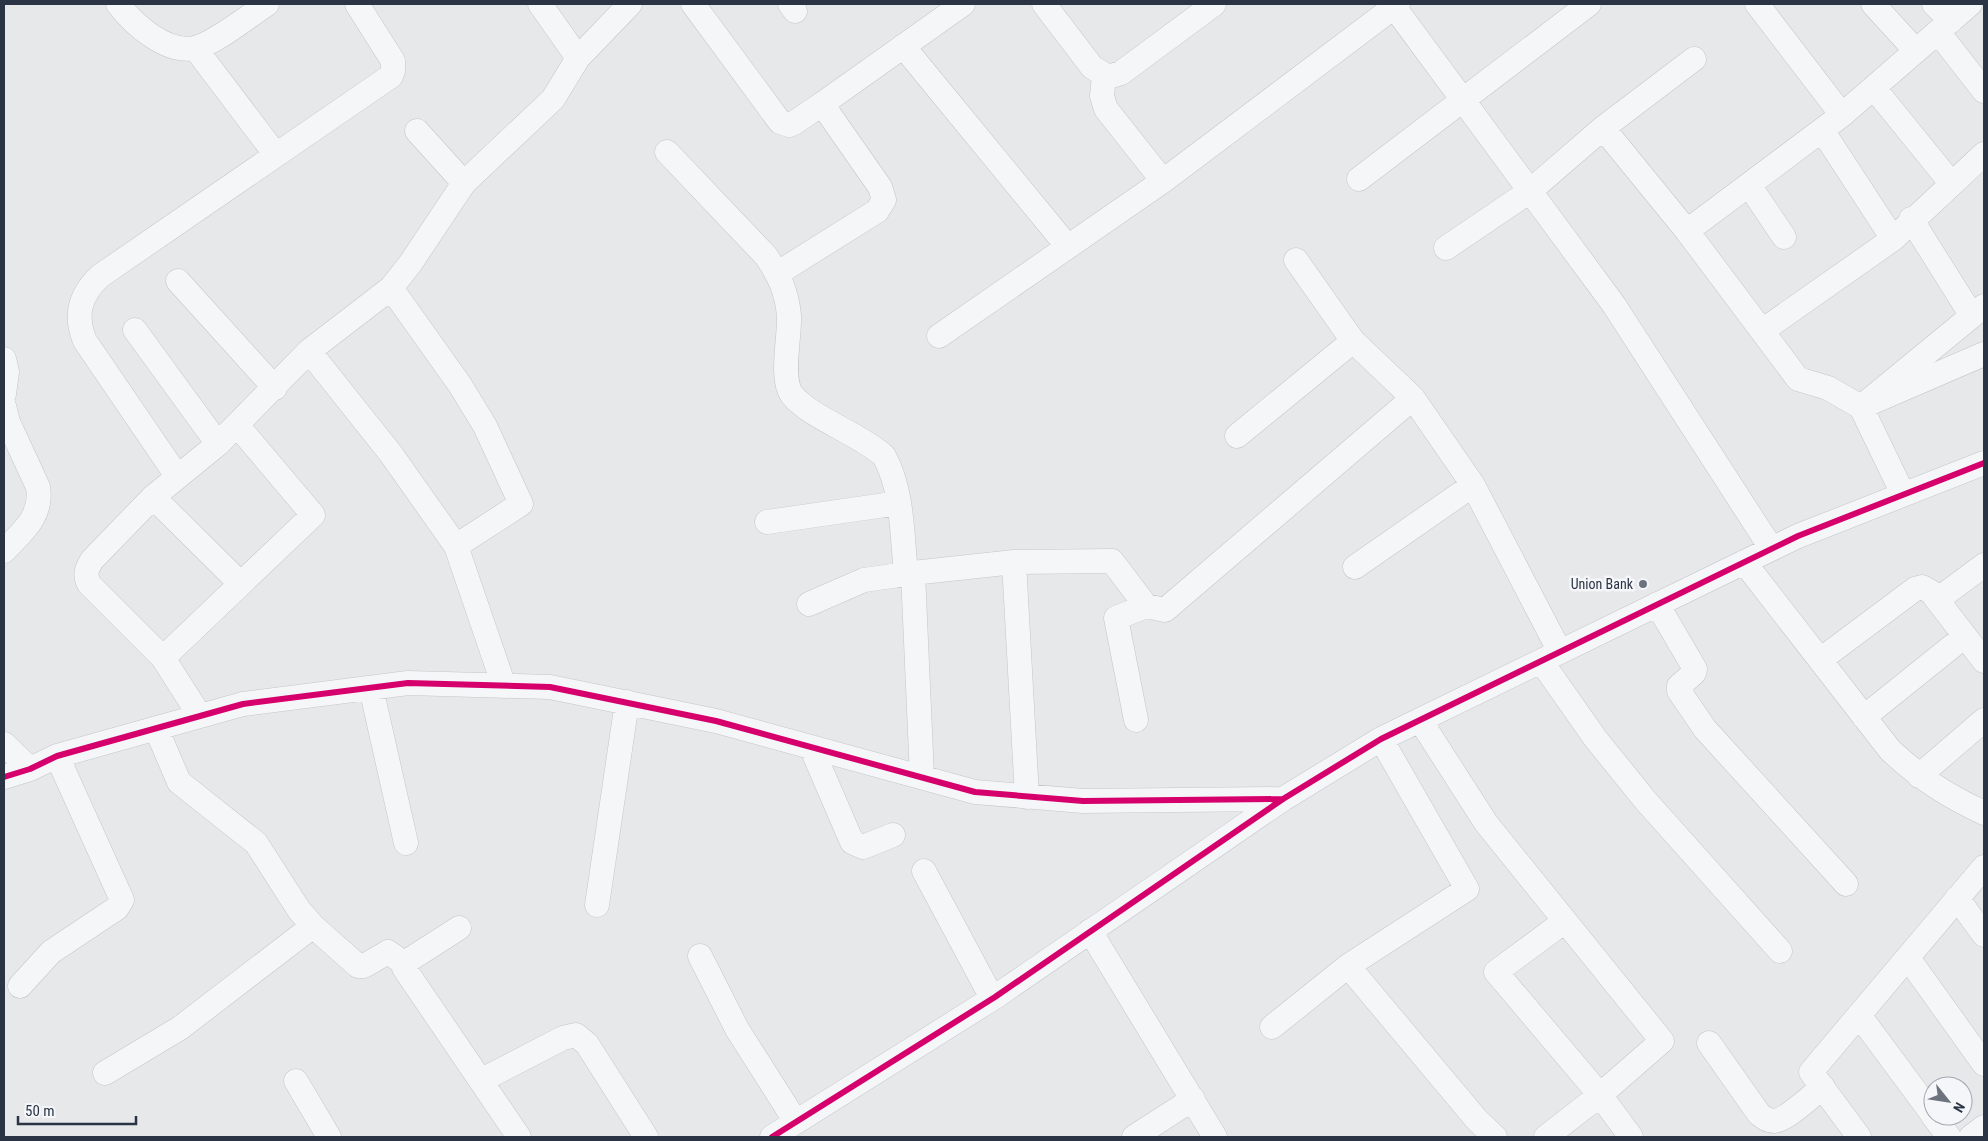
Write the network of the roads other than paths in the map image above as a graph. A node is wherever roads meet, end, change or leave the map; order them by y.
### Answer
1 (118, 4) edge
2 (268, 4) edge
3 (357, 4) edge
4 (540, 4) edge
5 (630, 4) edge
6 (693, 4) edge
7 (963, 4) edge
8 (1044, 4) edge
9 (1214, 4) edge
10 (1589, 4) edge
11 (1757, 4) edge
12 (1873, 4) edge
13 (1934, 4) edge
14 (1970, 4) edge
15 (1395, 5) edge
16 (1944, 26) junction
17 (904, 46) junction
18 (195, 48) junction
19 (1916, 51) junction
20 (578, 58) junction
21 (1694, 60) dead end
22 (1104, 76) junction
23 (1874, 88) junction
24 (1984, 91) edge
25 (1464, 101) junction
26 (822, 104) junction
27 (1842, 115) junction
28 (1603, 128) junction
29 (1822, 130) junction
30 (417, 132) dead end
31 (668, 152) dead end
32 (1984, 154) edge
33 (276, 155) junction
34 (1359, 179) dead end
35 (1163, 182) junction
36 (464, 183) junction
37 (1951, 183) junction
38 (1749, 185) junction
39 (1530, 191) junction
40 (1911, 219) junction
41 (1687, 231) junction
42 (1784, 237) dead end
43 (1893, 239) junction
44 (1068, 247) junction
45 (1446, 248) dead end
46 (1296, 260) dead end
47 (778, 273) junction
48 (178, 281) dead end
49 (391, 288) junction
50 (1978, 311) edge
51 (135, 330) dead end
52 (1762, 331) junction
53 (939, 336) dead end
54 (1353, 341) junction
55 (309, 351) junction
56 (1984, 354) edge
57 (4, 359) edge
58 (274, 388) junction
59 (4, 394) edge
60 (1413, 398) junction
61 (4, 406) edge
62 (1861, 408) junction
63 (237, 425) junction
64 (1237, 436) dead end
65 (218, 444) junction
66 (1984, 463) edge
67 (177, 476) junction
68 (1472, 485) junction
69 (1904, 494) junction
70 (154, 497) junction
71 (899, 503) junction
72 (767, 522) dead end
73 (456, 546) junction
74 (1771, 548) junction
75 (4, 551) edge
76 (1014, 562) junction
77 (1744, 562) junction
78 (1984, 565) edge
79 (1355, 567) dead end
80 (910, 574) junction
81 (240, 583) junction
82 (1937, 600) junction
83 (809, 604) dead end
84 (1657, 604) junction
85 (1146, 606) junction
86 (1965, 636) junction
87 (1550, 656) junction
88 (163, 658) junction
89 (1984, 659) edge
90 (1820, 660) junction
91 (504, 686) junction
92 (371, 688) junction
93 (627, 702) junction
94 (200, 716) junction
95 (1864, 717) junction
96 (1136, 720) dead end
97 (1420, 720) junction
98 (1984, 720) edge
99 (156, 728) junction
100 (1381, 739) junction
101 (4, 744) edge
102 (810, 747) junction
103 (58, 756) junction
104 (30, 769) junction
105 (1918, 776) junction
106 (922, 777) junction
107 (4, 778) edge
108 (1027, 797) junction
109 (1283, 799) junction
110 (1984, 813) edge
111 (892, 835) dead end
112 (406, 843) dead end
113 (1984, 867) edge
114 (924, 871) dead end
115 (1846, 884) dead end
116 (1958, 898) junction
117 (597, 905) dead end
118 (1565, 921) junction
119 (313, 926) junction
120 (459, 928) dead end
121 (1090, 931) junction
122 (1984, 936) edge
123 (1780, 951) dead end
124 (700, 956) dead end
125 (1908, 958) junction
126 (405, 964) junction
127 (1348, 966) junction
128 (20, 986) dead end
129 (992, 998) junction
130 (1859, 1015) junction
131 (1272, 1027) dead end
132 (1709, 1044) dead end
133 (1984, 1064) edge
134 (105, 1073) dead end
135 (296, 1080) dead end
136 (482, 1080) junction
137 (1823, 1087) junction
138 (1600, 1095) junction
139 (1193, 1099) junction
140 (1923, 1102) edge
141 (796, 1122) junction
142 (1941, 1126) edge
143 (1984, 1127) edge
144 (1852, 1134) edge
145 (329, 1137) edge
146 (519, 1137) edge
147 (646, 1137) edge
148 (772, 1137) edge
149 (1134, 1137) edge
150 (1215, 1137) edge
151 (1495, 1137) edge
152 (1546, 1137) edge
153 (1631, 1137) edge
154 (1949, 1137) edge
155 (1971, 1137) edge

1 - 18 street
2 - 18 street
3 - 33 street
4 - 20 street
5 - 20 street
6 - 26 street
7 - 17 street
8 - 22 street
9 - 22 street
10 - 25 street
11 - 27 street
12 - 19 street
13 - 16 street
14 - 16 street
15 - 25 street
15 - 35 street
16 - 19 street
16 - 24 street
17 - 26 street
17 - 44 street
18 - 33 street
19 - 23 street
20 - 36 street
21 - 28 street
22 - 35 street
23 - 27 street
23 - 37 street
25 - 34 street
25 - 39 street
26 - 47 street
27 - 29 street
28 - 39 street
28 - 41 street
29 - 38 street
29 - 43 street
30 - 36 street
31 - 47 street
32 - 37 street
33 - 67 street
35 - 44 street
36 - 49 street
37 - 40 street
38 - 41 street
38 - 42 street
39 - 45 street
39 - 74 street
40 - 43 street
40 - 50 street
41 - 52 street
43 - 52 street
44 - 53 street
46 - 54 street
47 - 71 street
48 - 58 street
49 - 55 street
49 - 73 street
50 - 62 street
51 - 65 street
52 - 62 street
54 - 60 street
54 - 64 street
55 - 58 street
55 - 73 street
56 - 62 street
57 - 59 street
58 - 63 street
60 - 68 street
60 - 85 street
61 - 75 street
62 - 69 street
63 - 65 street
63 - 81 street
65 - 67 street
66 - 69 street
67 - 70 street
68 - 79 street
68 - 87 street
69 - 74 street
70 - 81 street
70 - 88 street
71 - 72 street
71 - 80 street
73 - 91 street
74 - 77 street
76 - 80 street
76 - 85 street
76 - 108 street
77 - 84 street
77 - 90 street
78 - 82 street
80 - 83 street
80 - 106 street
81 - 88 street
82 - 86 street
82 - 90 street
84 - 87 street
84 - 115 street
85 - 96 street
86 - 89 street
86 - 95 street
87 - 97 street
87 - 123 street
88 - 94 street
90 - 95 street
91 - 92 street
91 - 93 street
92 - 94 street
92 - 112 street
93 - 102 street
93 - 117 street
94 - 99 street
95 - 105 street
97 - 100 street
97 - 118 street
98 - 105 street
99 - 103 street
99 - 119 street
100 - 109 street
100 - 127 street
101 - 104 street
102 - 106 street
102 - 111 street
103 - 104 street
103 - 128 street
104 - 107 street
105 - 110 street
106 - 108 street
108 - 109 street
109 - 121 street
113 - 116 street
114 - 129 street
116 - 122 street
116 - 125 street
118 - 138 street
118 - 138 street
119 - 126 street
119 - 134 street
120 - 126 street
121 - 129 street
121 - 139 street
124 - 141 street
125 - 130 street
125 - 133 street
126 - 136 street
127 - 131 street
127 - 151 street
129 - 141 street
130 - 137 street
130 - 140 street
132 - 137 street
135 - 145 street
136 - 146 street
136 - 147 street
137 - 144 street
138 - 152 street
138 - 153 street
139 - 149 street
139 - 150 street
141 - 148 street
142 - 154 street
143 - 155 street

